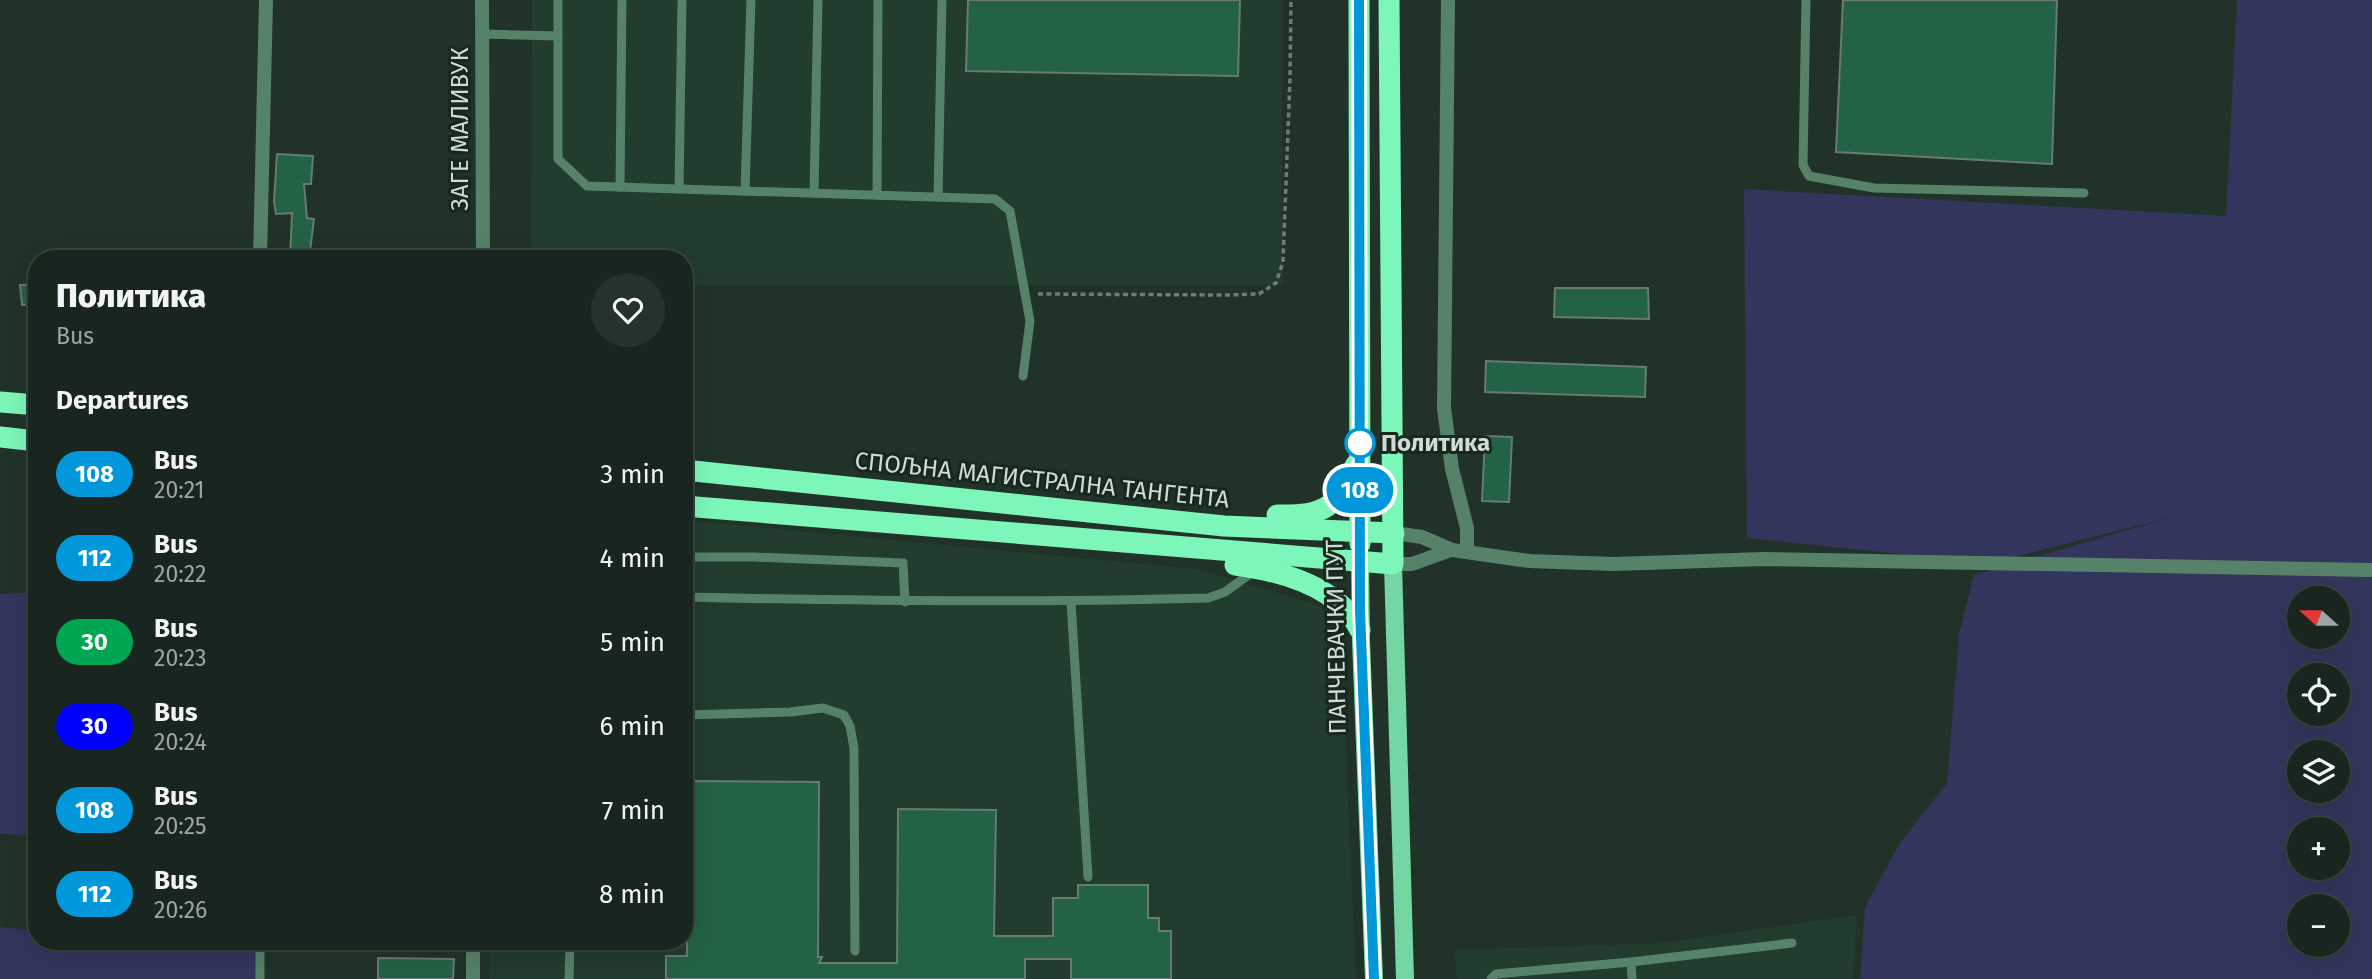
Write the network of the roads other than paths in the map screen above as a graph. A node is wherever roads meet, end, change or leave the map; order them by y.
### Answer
1 (266, 0) edge
2 (482, 0) edge
3 (558, 0) edge
4 (622, 0) edge
5 (682, 0) edge
6 (751, 0) edge
7 (818, 0) edge
8 (878, 0) edge
9 (942, 0) edge
10 (1359, 0) edge
11 (1389, 0) edge
12 (1448, 0) edge
13 (1806, 0) edge
14 (483, 34) junction
15 (558, 36) junction
16 (620, 187) junction
17 (679, 189) junction
18 (745, 191) junction
19 (814, 193) junction
20 (2084, 193) dead end
21 (877, 195) junction
22 (939, 197) junction
23 (260, 250) edge
24 (483, 250) edge
25 (1023, 376) dead end
26 (0, 402) edge
27 (28, 404) edge
28 (0, 437) edge
29 (28, 440) edge
30 (1360, 457) junction
31 (693, 471) edge
32 (693, 507) edge
33 (1224, 526) junction
34 (1360, 531) junction
35 (1394, 533) junction
36 (1184, 548) junction
37 (1460, 551) junction
38 (693, 557) edge
39 (1360, 562) junction
40 (1393, 564) junction
41 (1258, 568) junction
42 (2372, 570) edge
43 (693, 597) edge
44 (905, 602) junction
45 (1071, 602) junction
46 (1360, 630) junction
47 (693, 715) edge
48 (1088, 877) dead end
49 (1792, 943) dead end
50 (260, 950) edge
51 (473, 950) edge
52 (569, 950) edge
53 (855, 951) dead end
54 (1630, 962) junction
55 (260, 979) edge
56 (473, 979) edge
57 (569, 979) edge
58 (1374, 979) edge
59 (1405, 979) edge
60 (1491, 979) edge
61 (1632, 979) edge

1 - 23 street
2 - 14 street, ЗАГЕ МАЛИВУК
3 - 15 lane
4 - 16 lane
5 - 17 lane
6 - 18 lane
7 - 19 lane
8 - 21 lane
9 - 22 lane
10 - 30 highway, ПАНЧЕВАЧКИ ПУТ
11 - 35 highway
12 - 37 street
13 - 20 lane
14 - 15 lane
14 - 24 street, ЗАГЕ МАЛИВУК
15 - 16 lane
16 - 17 lane
17 - 18 lane
18 - 19 lane
19 - 21 lane
21 - 22 lane
22 - 25 lane
26 - 27 highway
28 - 29 highway
30 - 33 highway
30 - 34 highway, ПАНЧЕВАЧКИ ПУТ
31 - 33 highway, СПОЉНА МАГИСТРАЛНА ТАНГЕНТА
32 - 36 highway
33 - 34 highway, СПОЉНА МАГИСТРАЛНА ТАНГЕНТА
34 - 35 highway, СПОЉНА МАГИСТРАЛНА ТАНГЕНТА
34 - 39 highway, ПАНЧЕВАЧКИ ПУТ
35 - 37 street
35 - 40 highway
36 - 39 highway
36 - 41 highway
37 - 40 street
37 - 42 street
38 - 44 lane
39 - 40 highway
39 - 46 main road, ПАНЧЕВАЧКИ ПУТ
40 - 59 main road
41 - 45 lane
41 - 46 highway
43 - 44 lane
44 - 45 lane
45 - 48 lane
46 - 58 main road, ПАНЧЕВАЧКИ ПУТ
47 - 53 lane
49 - 54 lane
50 - 55 lane
51 - 56 street
52 - 57 lane
54 - 60 lane
54 - 61 lane

